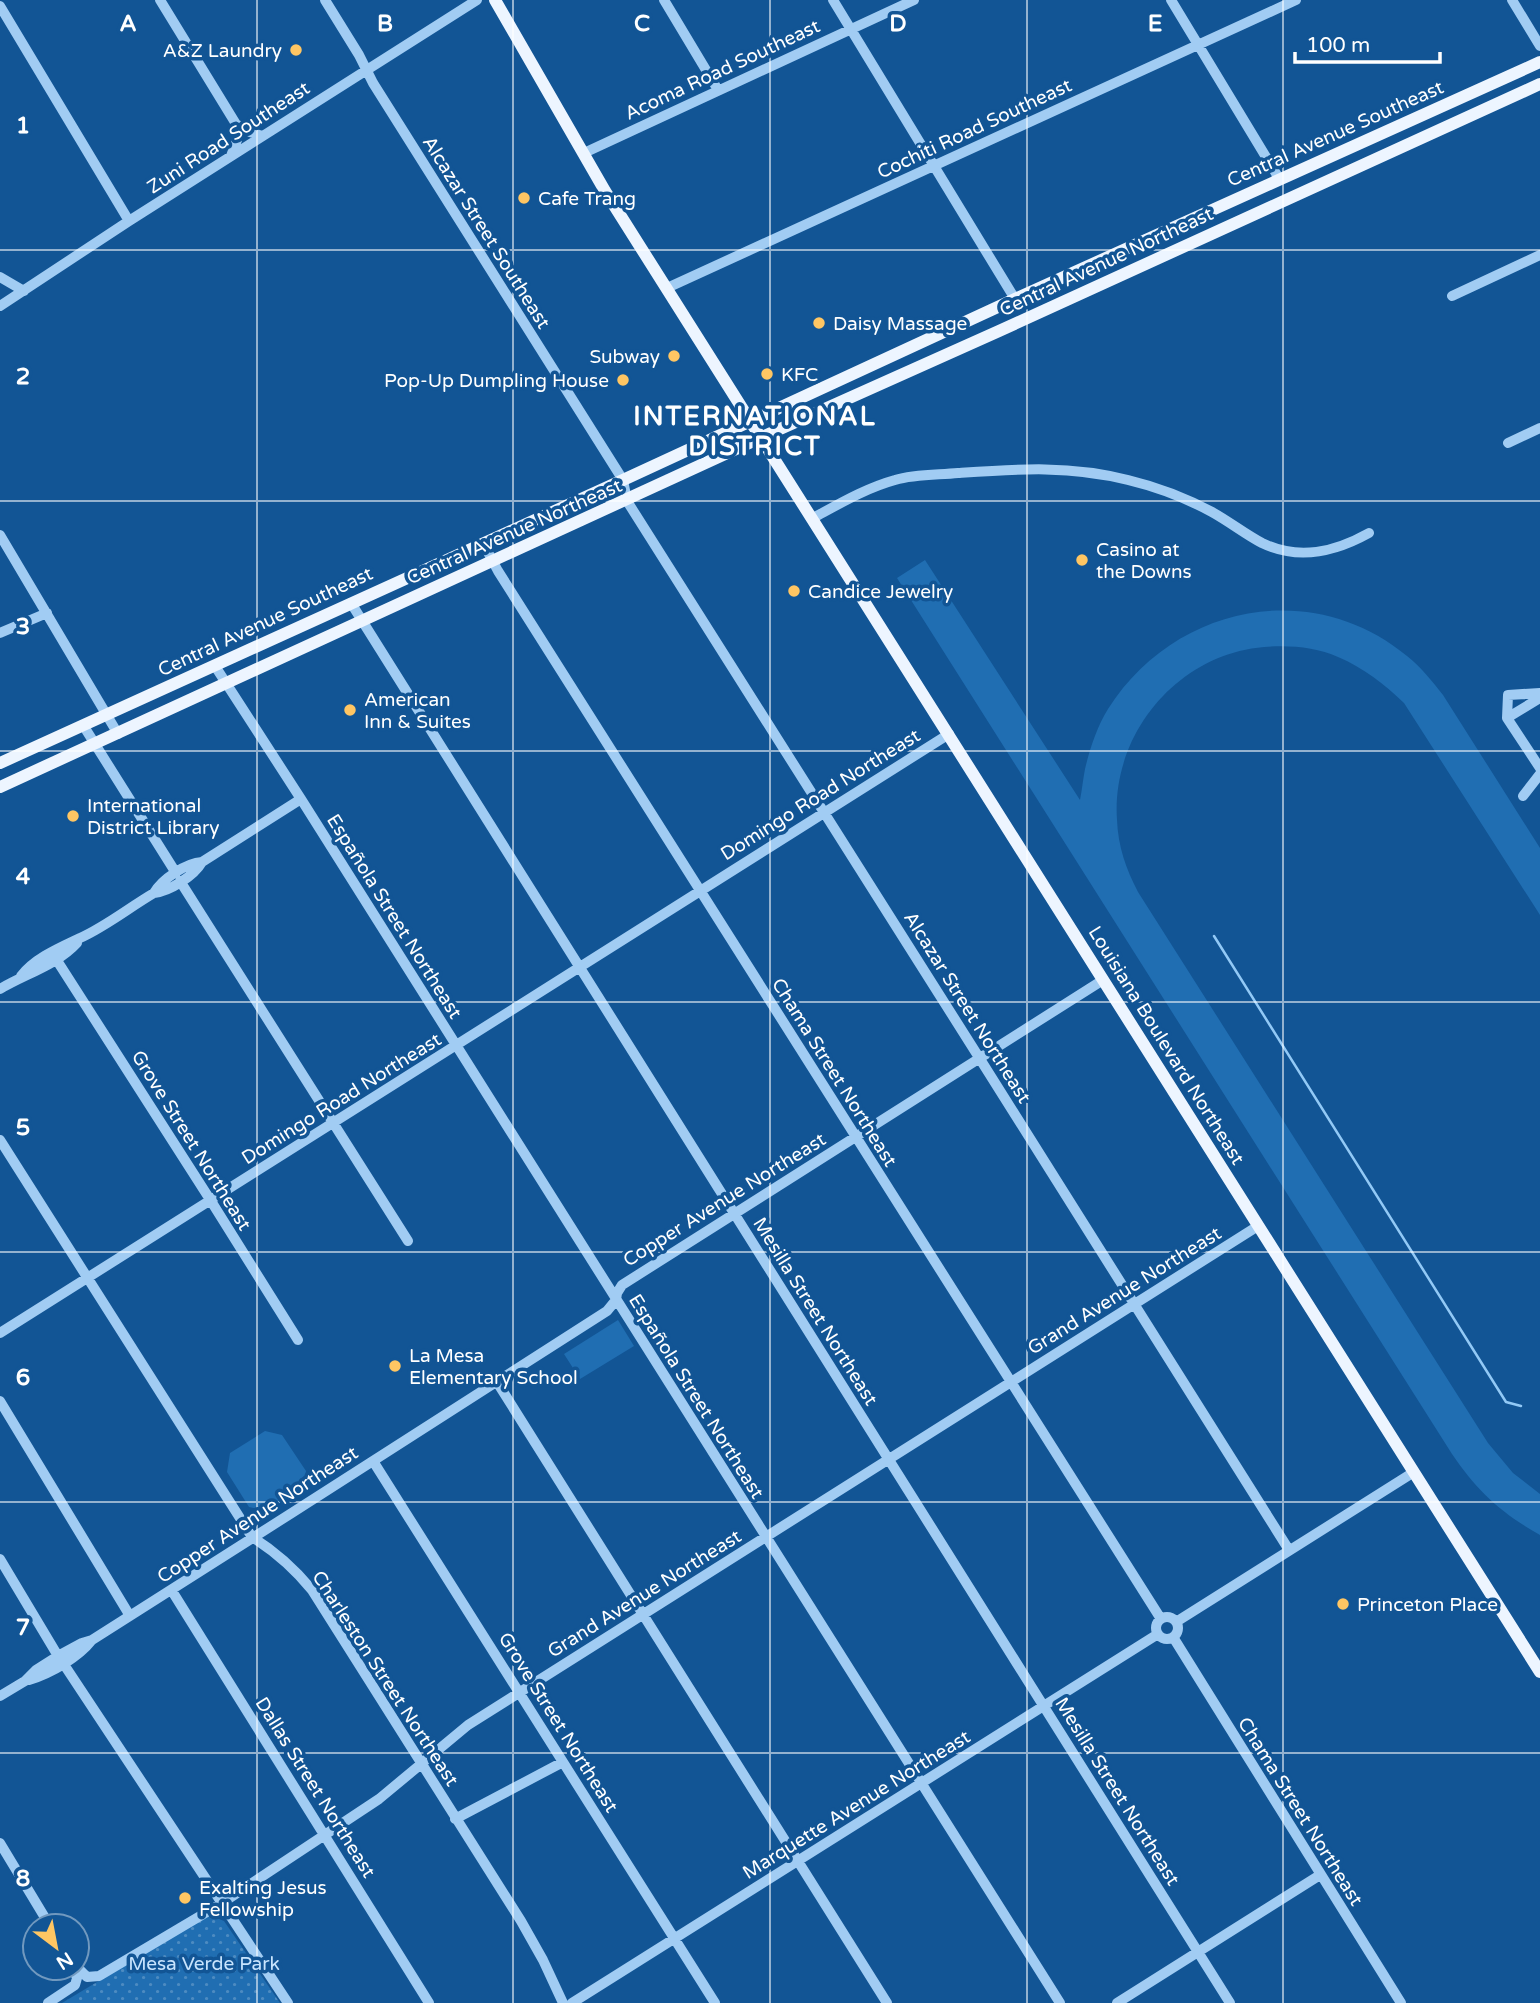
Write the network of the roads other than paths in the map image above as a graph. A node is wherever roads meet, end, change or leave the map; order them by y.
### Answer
1 (160, 0) edge
2 (325, 0) edge
3 (477, 0) edge
4 (495, 0) edge
5 (664, 0) edge
6 (833, 0) edge
7 (914, 0) edge
8 (1171, 0) edge
9 (1296, 0) edge
10 (1512, 0) edge
11 (0, 6) edge
12 (851, 30) junction
13 (1199, 45) junction
14 (1540, 46) edge
15 (1540, 61) edge
16 (366, 70) junction
17 (1540, 84) edge
18 (718, 90) junction
19 (236, 124) junction
20 (262, 136) junction
21 (584, 153) junction
22 (231, 156) junction
23 (933, 166) junction
24 (1280, 180) junction
25 (130, 221) junction
26 (1540, 255) edge
27 (0, 277) edge
28 (667, 288) junction
29 (23, 290) junction
30 (1452, 296) dead end
31 (1015, 299) junction
32 (0, 306) edge
33 (751, 421) junction
34 (1540, 428) edge
35 (762, 438) junction
36 (1508, 443) dead end
37 (623, 480) junction
38 (627, 501) junction
39 (813, 518) junction
40 (1369, 533) dead end
41 (0, 535) edge
42 (483, 543) junction
43 (493, 562) junction
44 (351, 603) junction
45 (47, 612) junction
46 (362, 621) junction
47 (0, 633) edge
48 (215, 666) junction
49 (226, 684) junction
50 (1540, 695) edge
51 (106, 715) junction
52 (1507, 718) junction
53 (83, 725) junction
54 (118, 734) junction
55 (949, 734) junction
56 (95, 744) junction
57 (0, 763) edge
58 (1540, 768) edge
59 (1540, 774) edge
60 (0, 787) edge
61 (1523, 796) dead end
62 (301, 799) junction
63 (824, 813) junction
64 (178, 877) junction
65 (699, 891) junction
66 (80, 938) junction
67 (56, 959) junction
68 (580, 967) junction
69 (21, 976) junction
70 (1103, 980) junction
71 (0, 989) edge
72 (455, 1046) junction
73 (980, 1059) junction
74 (333, 1123) junction
75 (855, 1138) junction
76 (0, 1140) edge
77 (211, 1201) junction
78 (734, 1213) junction
79 (1258, 1226) junction
80 (408, 1241) dead end
81 (87, 1278) junction
82 (616, 1300) junction
83 (1135, 1305) junction
84 (0, 1333) edge
85 (298, 1340) dead end
86 (497, 1382) junction
87 (1012, 1382) junction
88 (0, 1401) edge
89 (888, 1460) junction
90 (373, 1461) junction
91 (1414, 1472) junction
92 (252, 1537) junction
93 (766, 1537) junction
94 (1289, 1550) junction
95 (0, 1559) edge
96 (172, 1591) junction
97 (642, 1614) junction
98 (130, 1616) junction
99 (1161, 1619) junction
100 (1176, 1622) junction
101 (1158, 1634) junction
102 (1173, 1637) junction
103 (60, 1660) junction
104 (1540, 1672) edge
105 (520, 1692) junction
106 (0, 1696) edge
107 (1044, 1706) junction
108 (563, 1762) junction
109 (421, 1764) junction
110 (922, 1783) junction
111 (456, 1819) junction
112 (325, 1835) junction
113 (0, 1843) edge
114 (797, 1861) junction
115 (1320, 1875) junction
116 (222, 1903) junction
117 (42, 1912) edge
118 (674, 1938) junction
119 (1198, 1951) junction
120 (91, 1977) edge
121 (77, 1982) edge
122 (48, 2003) edge
123 (288, 2003) edge
124 (429, 2003) edge
125 (563, 2003) edge
126 (572, 2003) edge
127 (715, 2003) edge
128 (887, 2003) edge
129 (1060, 2003) edge
130 (1117, 2003) edge
131 (1230, 2003) edge
132 (1401, 2003) edge

1 - 19 street
2 - 16 street, Alcazar Street Southeast
3 - 16 street, Zuni Road Southeast
4 - 21 main road, Louisiana Boulevard Northeast
5 - 18 street
6 - 12 street
7 - 12 street, Acoma Road Southeast
8 - 13 street
9 - 13 street, Cochiti Road Southeast
10 - 14 street
11 - 25 street
12 - 18 street, Acoma Road Southeast
12 - 23 street
13 - 23 street, Cochiti Road Southeast
13 - 24 street
15 - 24 main road, Central Avenue Southeast
16 - 20 street, Zuni Road Southeast
16 - 37 street, Alcazar Street Southeast
17 - 35 main road, Central Avenue Northeast
18 - 21 street, Acoma Road Southeast
19 - 20 street
19 - 22 street
20 - 22 street, Zuni Road Southeast
21 - 28 main road, Louisiana Boulevard Northeast
22 - 25 street, Zuni Road Southeast
23 - 28 street, Cochiti Road Southeast
23 - 31 street
24 - 31 main road, Central Avenue Southeast
25 - 29 street, Zuni Road Southeast
26 - 30 street
27 - 29 street
28 - 33 main road, Louisiana Boulevard Northeast
29 - 32 street, Zuni Road Southeast
31 - 33 main road, Central Avenue Southeast
33 - 35 main road, Louisiana Boulevard Northeast
33 - 37 main road, Central Avenue Southeast
34 - 36 street
35 - 38 main road, Central Avenue Northeast
35 - 39 main road, Louisiana Boulevard Northeast
37 - 38 street, Alcazar Street Northeast
37 - 42 main road, Central Avenue Southeast
38 - 43 main road, Central Avenue Northeast
38 - 63 street, Alcazar Street Northeast
39 - 40 street
39 - 55 main road, Louisiana Boulevard Northeast
41 - 45 street
42 - 43 street, Chama Street Northeast
42 - 44 main road, Central Avenue Southeast
43 - 46 main road, Central Avenue Northeast
43 - 65 street, Chama Street Northeast
44 - 46 street, Mesilla Street Northeast
44 - 48 main road, Central Avenue Southeast
45 - 47 street
45 - 51 street
46 - 49 main road, Central Avenue Northeast
46 - 68 street, Mesilla Street Northeast
48 - 49 street, Española Street Northeast
48 - 51 main road, Central Avenue Southeast
49 - 54 main road, Central Avenue Northeast
49 - 62 street, Española Street Northeast
50 - 52 street
50 - 52 street
51 - 53 main road, Central Avenue Southeast
51 - 54 street
52 - 58 street
53 - 56 street
53 - 57 main road, Central Avenue Southeast
54 - 56 main road, Central Avenue Northeast
55 - 63 street, Domingo Road Northeast
55 - 70 main road, Louisiana Boulevard Northeast
56 - 60 main road, Central Avenue Northeast
56 - 64 street
59 - 61 street
62 - 64 street
62 - 72 street, Española Street Northeast
63 - 65 street, Domingo Road Northeast
63 - 73 street, Alcazar Street Northeast
64 - 66 street
64 - 74 street
65 - 68 street, Domingo Road Northeast
65 - 75 street, Chama Street Northeast
66 - 67 street
66 - 69 street
67 - 69 street
67 - 77 street, Grove Street Northeast
68 - 72 street, Domingo Road Northeast
68 - 78 street, Mesilla Street Northeast
69 - 71 street
70 - 73 street, Copper Avenue Northeast
70 - 79 main road, Louisiana Boulevard Northeast
72 - 74 street, Domingo Road Northeast
72 - 82 street, Española Street Northeast
73 - 75 street, Copper Avenue Northeast
73 - 83 street, Alcazar Street Northeast
74 - 77 street, Domingo Road Northeast
74 - 80 street
75 - 78 street, Copper Avenue Northeast
75 - 87 street, Chama Street Northeast
76 - 81 street, Charleston Street Northeast
77 - 81 street, Domingo Road Northeast
77 - 85 street, Grove Street Northeast
78 - 82 street, Copper Avenue Northeast
78 - 89 street, Mesilla Street Northeast
79 - 83 street, Grand Avenue Northeast
79 - 91 main road, Louisiana Boulevard Northeast
81 - 84 street, Domingo Road Northeast
81 - 92 street, Charleston Street Northeast
82 - 86 street, Copper Avenue Northeast
82 - 93 street, Española Street Northeast
83 - 87 street, Grand Avenue Northeast
83 - 94 street, Alcazar Street Northeast
86 - 90 street, Copper Avenue Northeast
86 - 97 street
87 - 89 street, Grand Avenue Northeast
87 - 99 street, Chama Street Northeast
88 - 98 street
89 - 93 street, Grand Avenue Northeast
89 - 107 street, Mesilla Street Northeast
90 - 92 street, Copper Avenue Northeast
90 - 105 street, Grove Street Northeast
91 - 94 street
91 - 104 main road, Louisiana Boulevard Northeast
92 - 96 street, Copper Avenue Northeast
92 - 109 street, Charleston Street Northeast
93 - 97 street, Grand Avenue Northeast
93 - 110 street, Española Street Northeast
94 - 100 street
95 - 103 street
96 - 98 street, Copper Avenue Northeast
96 - 112 street, Dallas Street Northeast
97 - 105 street, Grand Avenue Northeast
97 - 114 street
98 - 103 street, Copper Avenue Northeast
99 - 100 street
99 - 101 street
100 - 102 street
101 - 102 street
101 - 107 street, Marquette Avenue Northeast
102 - 115 street, Chama Street Northeast
103 - 106 street, Copper Avenue Northeast
103 - 116 street
105 - 108 street, Grove Street Northeast
105 - 109 street, Grand Avenue Northeast
107 - 110 street, Marquette Avenue Northeast
107 - 119 street, Mesilla Street Northeast
108 - 111 street
108 - 118 street, Grove Street Northeast
109 - 111 street, Charleston Street Northeast
109 - 112 street, Grand Avenue Northeast
110 - 114 street, Marquette Avenue Northeast
110 - 129 street, Española Street Northeast
111 - 125 street, Charleston Street Northeast
112 - 116 street, Grand Avenue Northeast
112 - 124 street, Dallas Street Northeast
113 - 117 street
114 - 118 street, Marquette Avenue Northeast
114 - 128 street
115 - 119 street
115 - 132 street, Chama Street Northeast
116 - 120 street, Grand Avenue Northeast
116 - 123 street
118 - 126 street, Marquette Avenue Northeast
118 - 127 street, Grove Street Northeast
119 - 130 street
119 - 131 street, Mesilla Street Northeast
121 - 122 street

